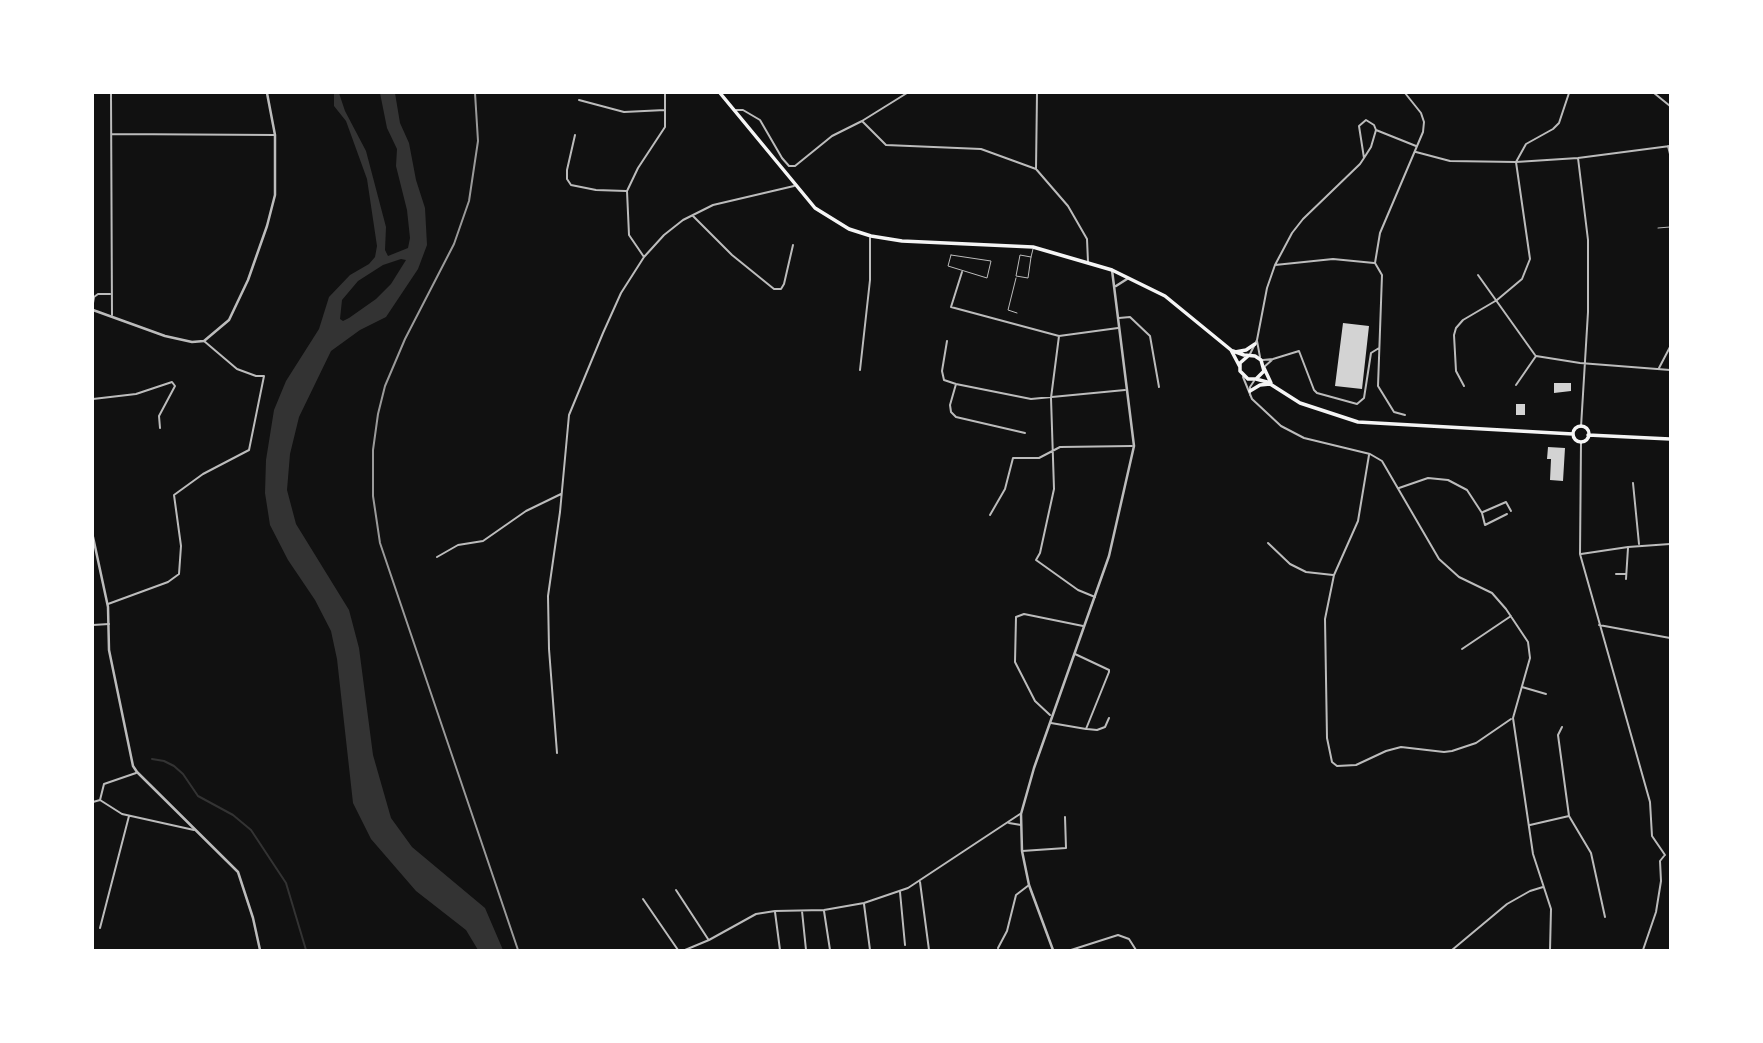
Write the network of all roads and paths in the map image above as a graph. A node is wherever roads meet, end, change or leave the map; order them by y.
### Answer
1 (111, 93) edge
2 (267, 93) edge
3 (665, 93) edge
4 (720, 93) edge
5 (907, 93) edge
6 (1037, 93) edge
7 (1405, 93) edge
8 (1569, 93) edge
9 (1654, 93) edge
10 (579, 100) dead end
11 (1670, 106) edge
12 (666, 110) junction
13 (734, 110) junction
14 (862, 121) junction
15 (1376, 130) junction
16 (111, 135) junction
17 (275, 135) junction
18 (575, 135) dead end
19 (1669, 146) edge
20 (1417, 147) junction
21 (1415, 151) junction
22 (1670, 154) edge
23 (1364, 158) junction
24 (1578, 158) junction
25 (1516, 162) junction
26 (1036, 169) junction
27 (795, 186) junction
28 (626, 191) junction
29 (692, 215) junction
30 (1670, 227) edge
31 (1658, 228) dead end
32 (870, 236) junction
33 (793, 246) dead end
34 (1033, 247) junction
35 (644, 257) junction
36 (1031, 257) junction
37 (1088, 263) junction
38 (1375, 263) junction
39 (1275, 265) junction
40 (1112, 270) junction
41 (962, 272) junction
42 (1478, 275) dead end
43 (1016, 276) junction
44 (1130, 278) junction
45 (1114, 289) junction
46 (111, 294) junction
47 (1497, 300) junction
48 (93, 307) edge
49 (1017, 313) dead end
50 (113, 316) junction
51 (1118, 318) junction
52 (1119, 328) junction
53 (1059, 336) junction
54 (204, 341) junction
55 (947, 341) dead end
56 (1256, 342) junction
57 (1670, 347) edge
58 (1379, 348) junction
59 (1233, 351) junction
60 (1248, 356) junction
61 (1536, 356) junction
62 (1273, 359) junction
63 (1261, 360) junction
64 (1585, 363) junction
65 (1240, 367) junction
66 (1264, 367) junction
67 (1659, 369) junction
68 (860, 370) dead end
69 (1670, 370) edge
70 (1242, 374) junction
71 (1256, 379) junction
72 (956, 384) junction
73 (1272, 384) junction
74 (1516, 385) dead end
75 (1464, 386) dead end
76 (1159, 387) dead end
77 (1128, 389) junction
78 (1250, 394) junction
79 (1051, 398) junction
80 (93, 399) edge
81 (1405, 415) dead end
82 (1581, 427) junction
83 (160, 428) dead end
84 (1025, 433) dead end
85 (1573, 434) junction
86 (1588, 435) junction
87 (1670, 439) edge
88 (1581, 442) junction
89 (1133, 446) junction
90 (1054, 448) junction
91 (1370, 454) junction
92 (1633, 483) dead end
93 (1398, 488) junction
94 (562, 493) junction
95 (1511, 512) dead end
96 (1482, 513) junction
97 (1507, 514) dead end
98 (990, 515) dead end
99 (93, 537) edge
100 (1268, 543) dead end
101 (1670, 544) edge
102 (1639, 545) junction
103 (1628, 547) junction
104 (1580, 554) junction
105 (437, 557) dead end
106 (1616, 574) dead end
107 (1626, 574) junction
108 (1334, 575) junction
109 (1626, 579) dead end
110 (1095, 597) junction
111 (107, 604) junction
112 (1511, 616) junction
113 (93, 625) edge
114 (110, 625) junction
115 (1599, 625) junction
116 (1084, 626) junction
117 (1670, 638) edge
118 (1462, 649) dead end
119 (1075, 654) junction
120 (1521, 687) junction
121 (1546, 694) dead end
122 (1052, 717) junction
123 (1109, 718) dead end
124 (1513, 718) junction
125 (1050, 723) junction
126 (1562, 727) dead end
127 (1086, 729) junction
128 (557, 753) dead end
129 (137, 772) junction
130 (100, 800) junction
131 (93, 802) edge
132 (1021, 814) junction
133 (129, 816) junction
134 (1569, 816) junction
135 (1065, 817) dead end
136 (1008, 823) junction
137 (1022, 825) junction
138 (1529, 825) junction
139 (196, 830) junction
140 (1022, 851) junction
141 (1665, 855) junction
142 (1670, 856) edge
143 (920, 881) junction
144 (1029, 885) junction
145 (1544, 887) junction
146 (676, 890) dead end
147 (900, 891) junction
148 (643, 899) dead end
149 (864, 903) junction
150 (802, 910) junction
151 (824, 910) junction
152 (775, 911) junction
153 (1605, 917) dead end
154 (100, 928) dead end
155 (709, 940) junction
156 (905, 945) dead end
157 (998, 948) dead end
158 (260, 950) edge
159 (678, 950) edge
160 (685, 950) edge
161 (780, 950) edge
162 (806, 950) edge
163 (830, 950) edge
164 (870, 950) edge
165 (929, 950) edge
166 (1053, 950) edge
167 (1071, 950) edge
168 (1136, 950) edge
169 (1452, 950) edge
170 (1550, 950) edge
171 (1643, 950) edge

1 - 16 street
2 - 17 street
3 - 12 street
4 - 13 main road
5 - 14 street
6 - 26 street
7 - 20 street
8 - 25 street
9 - 11 street
10 - 12 street
12 - 28 street
13 - 14 street
13 - 27 main road
14 - 26 street
15 - 20 street
15 - 23 street
15 - 23 street
16 - 17 street
16 - 46 street
17 - 54 street
18 - 28 street
19 - 22 street
19 - 24 street
20 - 21 street
21 - 25 street
21 - 38 street
23 - 39 street
24 - 25 street
24 - 64 street
25 - 47 street
26 - 37 street
27 - 29 street
27 - 32 main road
28 - 35 street
29 - 33 street
29 - 35 street
30 - 31 lane
32 - 34 main road
32 - 68 street
34 - 36 lane
34 - 37 main road
35 - 94 street
36 - 43 lane
36 - 43 lane
37 - 40 main road
38 - 39 street
38 - 58 street
39 - 56 street
40 - 44 main road
40 - 45 street
41 - 41 lane
41 - 53 street
42 - 47 street
43 - 49 lane
44 - 45 street
44 - 59 main road
45 - 51 street
46 - 48 street
46 - 50 street
47 - 61 street
47 - 75 street
48 - 50 street
50 - 54 street
51 - 52 street
51 - 76 street
52 - 53 street
52 - 77 street
53 - 79 street
54 - 111 street
55 - 72 street
56 - 59 main road
56 - 60 street
56 - 63 street
57 - 67 street
58 - 62 street
58 - 81 street
59 - 60 main road
59 - 65 main road
60 - 63 main road
60 - 65 main road
61 - 64 street
61 - 74 street
62 - 63 street
62 - 66 street
63 - 66 main road
64 - 67 street
64 - 82 street
65 - 70 main road
66 - 71 main road
66 - 73 main road
67 - 69 street
70 - 71 main road
70 - 78 street
71 - 73 main road
71 - 78 street
72 - 79 street
72 - 84 street
73 - 78 main road
73 - 85 main road
77 - 79 street
77 - 89 street
78 - 91 street
79 - 90 street
80 - 83 street
82 - 85 main road
82 - 86 main road
85 - 88 main road
86 - 87 main road
86 - 88 main road
88 - 104 street
89 - 90 street
89 - 110 street
90 - 98 street
90 - 110 street
91 - 93 street
91 - 108 street
92 - 102 street
93 - 96 street
93 - 112 street
94 - 105 street
94 - 128 street
95 - 96 street
96 - 97 street
99 - 111 street
100 - 108 street
101 - 102 street
102 - 103 street
103 - 104 street
103 - 107 street
104 - 115 street
106 - 107 street
107 - 109 street
108 - 124 street
110 - 116 street
111 - 114 street
112 - 118 street
112 - 120 street
113 - 114 street
114 - 129 street
115 - 117 street
115 - 141 street
116 - 119 street
116 - 122 street
119 - 122 street
119 - 127 street
120 - 121 street
120 - 124 street
122 - 125 street
123 - 127 street
124 - 138 street
125 - 127 street
125 - 132 street
126 - 134 street
129 - 130 street
129 - 139 street
130 - 131 street
130 - 133 street
132 - 136 street
132 - 137 street
133 - 139 street
133 - 154 street
134 - 138 street
134 - 153 street
135 - 140 street
136 - 137 street
136 - 143 street
137 - 140 street
138 - 145 street
139 - 158 street
140 - 144 street
141 - 142 street
141 - 171 street
143 - 147 street
143 - 165 street
144 - 157 street
144 - 166 street
145 - 169 street
145 - 170 street
146 - 155 street
147 - 149 street
147 - 156 street
148 - 159 street
149 - 151 street
149 - 164 street
150 - 151 street
150 - 152 street
150 - 162 street
151 - 163 street
152 - 155 street
152 - 161 street
155 - 160 street
167 - 168 street

